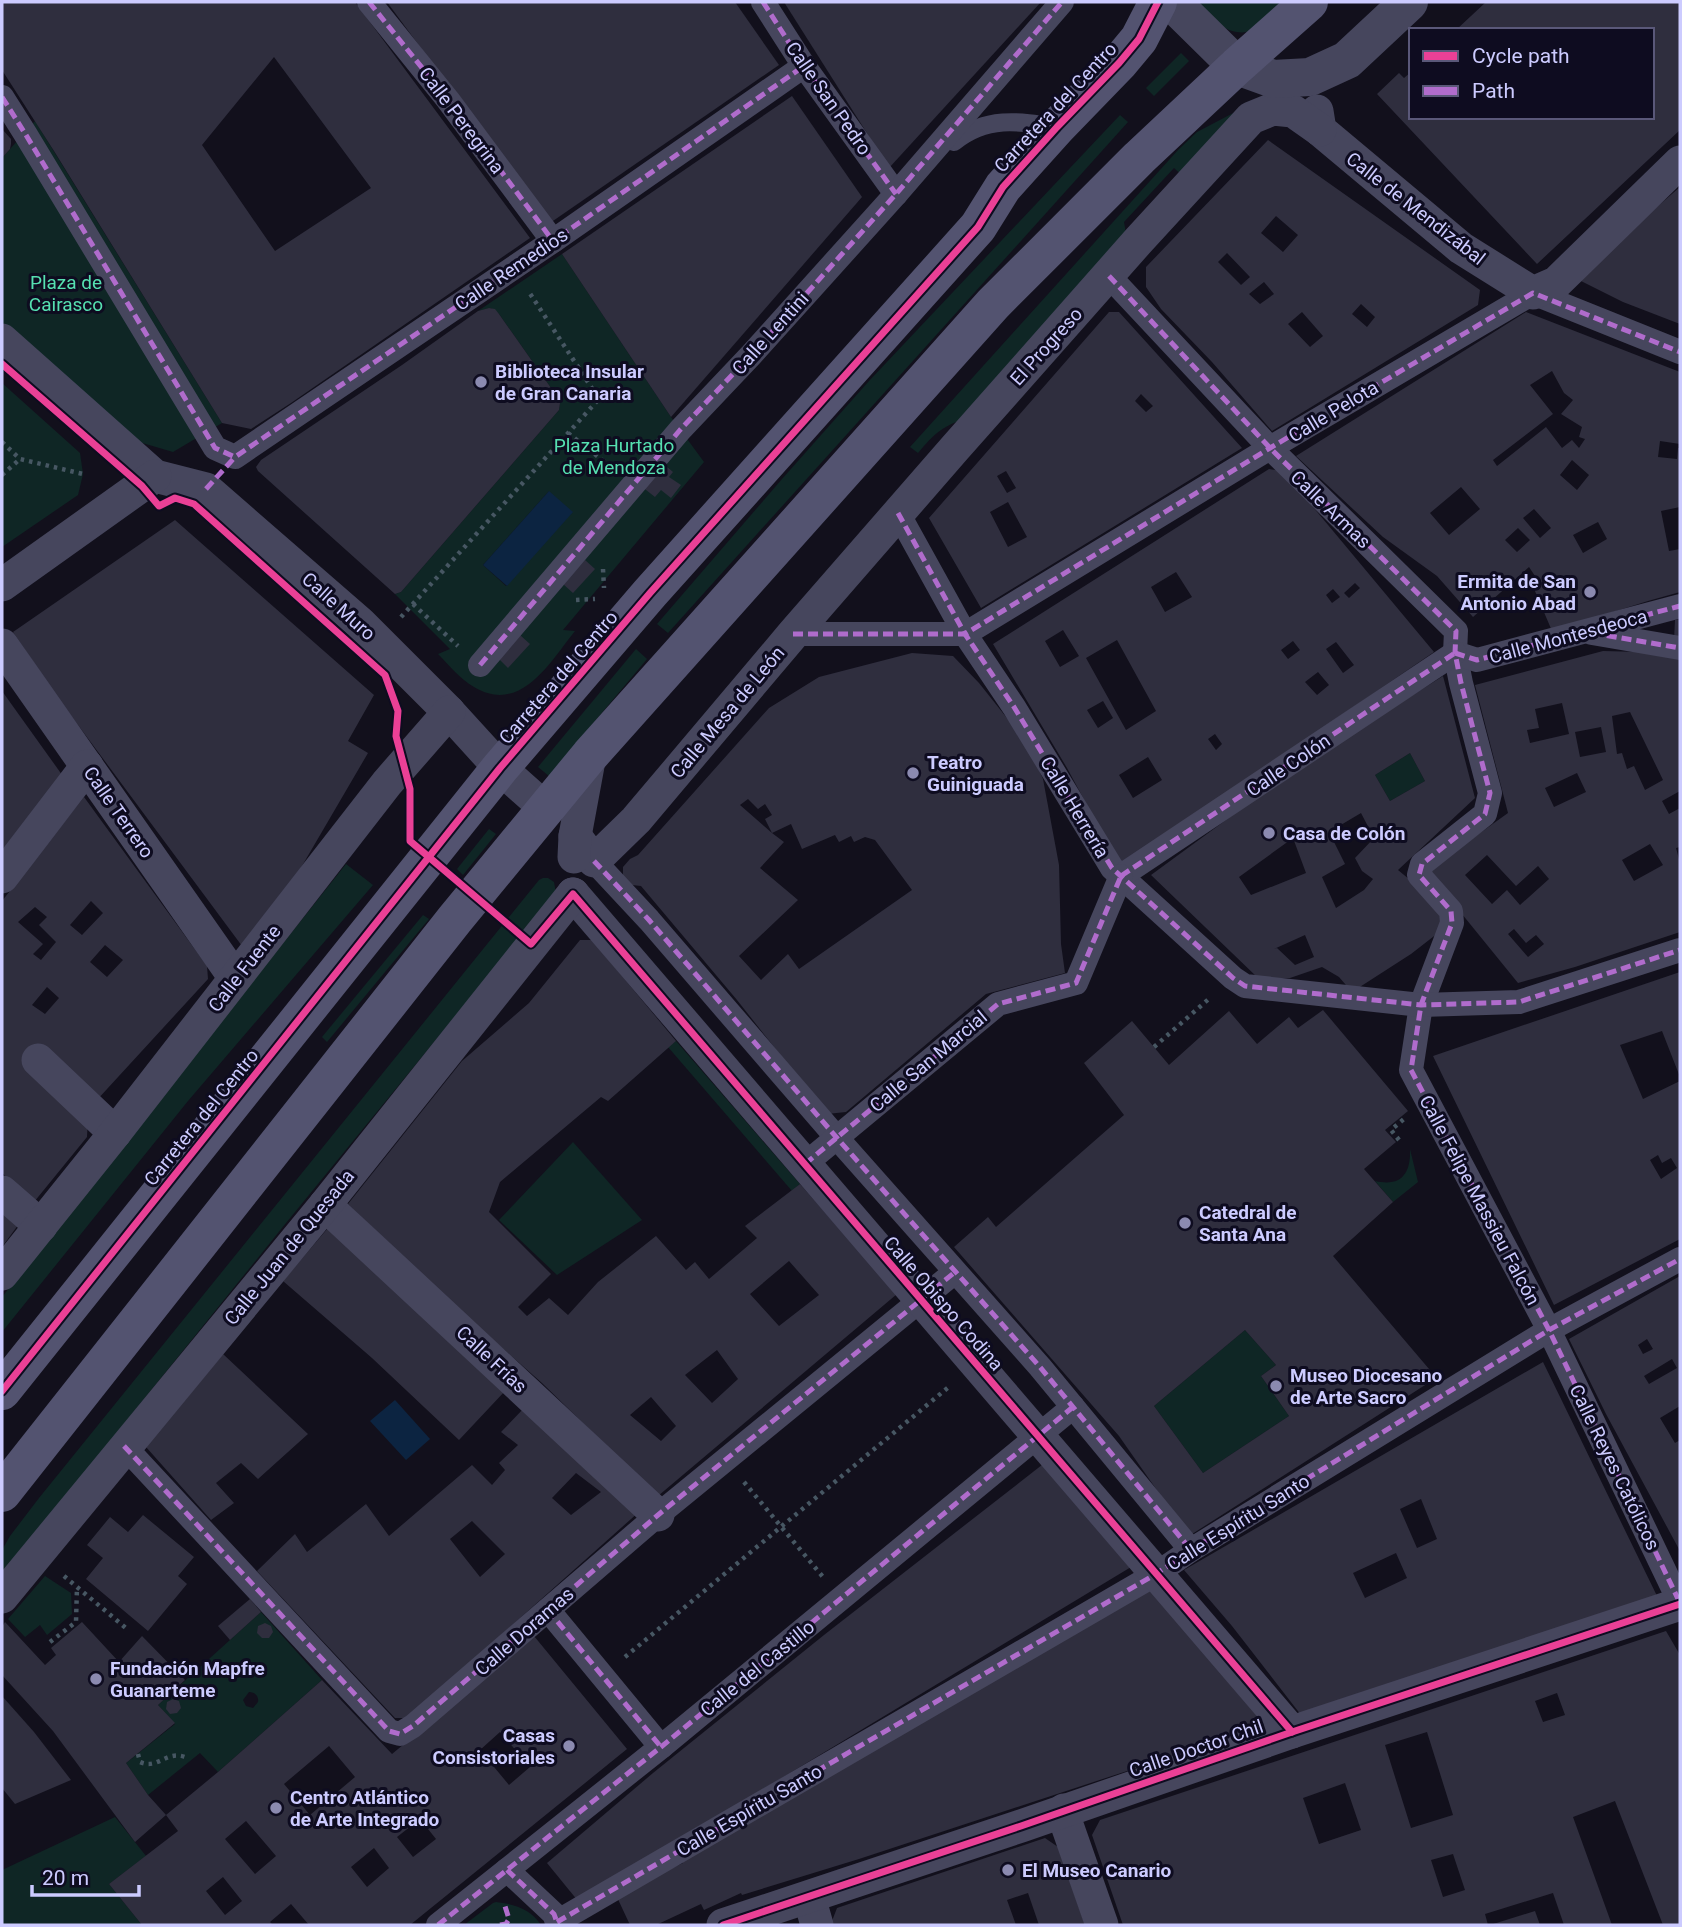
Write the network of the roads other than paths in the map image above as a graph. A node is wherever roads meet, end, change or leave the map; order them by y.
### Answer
1 (369, 2) edge
2 (763, 2) edge
3 (1062, 2) edge
4 (1158, 2) edge
5 (1172, 2) edge
6 (1309, 2) edge
7 (1409, 2) edge
8 (804, 66) junction
9 (1237, 66) junction
10 (1310, 78) junction
11 (2, 97) edge
12 (1057, 127) junction
13 (1320, 130) junction
14 (954, 142) dead end
15 (1680, 162) edge
16 (896, 194) junction
17 (553, 241) junction
18 (1109, 276) junction
19 (1533, 293) junction
20 (2, 340) edge
21 (1680, 352) edge
22 (1270, 449) junction
23 (225, 452) junction
24 (155, 476) junction
25 (206, 489) junction
26 (898, 513) junction
27 (2, 585) edge
28 (1680, 606) edge
29 (1585, 632) junction
30 (793, 634) junction
31 (965, 634) junction
32 (2, 645) edge
33 (1680, 648) edge
34 (1455, 653) junction
35 (480, 666) road end
36 (449, 712) junction
37 (590, 755) junction
38 (87, 766) junction
39 (500, 768) junction
40 (545, 808) junction
41 (584, 849) junction
42 (1121, 876) junction
43 (2, 877) edge
44 (573, 894) junction
45 (1680, 950) edge
46 (235, 978) junction
47 (1421, 1005) junction
48 (38, 1060) dead end
49 (115, 1133) junction
50 (837, 1138) junction
51 (805, 1164) junction
52 (2, 1192) edge
53 (325, 1205) junction
54 (41, 1226) junction
55 (1680, 1259) edge
56 (955, 1272) junction
57 (2, 1274) edge
58 (921, 1300) junction
59 (1549, 1330) junction
60 (2, 1391) edge
61 (1073, 1408) junction
62 (1038, 1437) junction
63 (124, 1446) junction
64 (2, 1493) edge
65 (658, 1514) junction
66 (1191, 1550) junction
67 (1156, 1574) junction
68 (2, 1597) edge
69 (1680, 1604) edge
70 (548, 1610) junction
71 (1292, 1732) junction
72 (661, 1747) junction
73 (1063, 1811) junction
74 (507, 1870) junction
75 (813, 1911) edge
76 (557, 1924) edge
77 (438, 1925) edge
78 (723, 1925) edge
79 (1102, 1925) edge

1 - 17 street, Calle Peregrina
2 - 8 street, Calle San Pedro
3 - 16 street, Calle Lentini
4 - 12 main road, Carretera del Centro
5 - 9 street
6 - 9 main road
7 - 10 street
8 - 16 street, Calle San Pedro
8 - 17 street, Calle Remedios
9 - 10 street
9 - 37 main road
10 - 13 street
11 - 23 street
12 - 14 lane
12 - 39 main road, Carretera del Centro
13 - 18 street, El Progreso
13 - 19 street, Calle de Mendizábal
15 - 19 street, Calle Pelota
16 - 35 street, Calle Lentini
17 - 23 street, Calle Remedios
18 - 22 street, Calle Armas
18 - 26 street, El Progreso
19 - 21 street, Calle de Mendizábal
19 - 22 street, Calle Pelota
20 - 24 street
22 - 31 street, Calle Pelota
22 - 34 street, Calle Armas
23 - 25 street, Calle Remedios
24 - 25 street, Calle Muro
24 - 27 street
25 - 36 street, Calle Muro
26 - 30 street, El Progreso
26 - 31 street, Calle Herrería
28 - 29 street, Calle Montesdeoca
29 - 33 street
29 - 34 street, Calle Montesdeoca
30 - 31 street, Calle Mesa de León
30 - 41 street, Calle Mesa de León
31 - 42 street, Calle Herrería
32 - 38 street, Calle Terrero
34 - 42 street, Calle Colón
34 - 47 street, Calle Armas
36 - 39 street, Calle Muro
36 - 46 street, Calle Fuente
37 - 40 main road
37 - 41 street
38 - 43 street
38 - 46 street, Calle Terrero
39 - 40 street, Calle Muro
39 - 60 main road, Carretera del Centro
40 - 64 main road
41 - 44 street
41 - 50 street, Calle Obispo Codina
42 - 47 street, Calle Herrería
42 - 50 street, Calle San Marcial
44 - 51 street, Calle Obispo Codina
44 - 53 street, Calle Juan de Quesada
45 - 47 street, Calle Herrería
46 - 49 street, Calle Fuente
47 - 59 street, Calle Felipe Massieu Falcón
48 - 49 street
49 - 54 street, Calle Fuente
50 - 51 street, Calle San Marcial
50 - 56 street, Calle Obispo Codina
51 - 58 street, Calle Obispo Codina
52 - 54 street
53 - 63 street, Calle Juan de Quesada
53 - 65 street, Calle Frías
54 - 57 street, Calle Fuente
55 - 59 street, Calle Espíritu Santo
56 - 58 street, Calle Doramas
56 - 61 street, Calle Obispo Codina
58 - 62 street, Calle Obispo Codina
58 - 65 street, Calle Doramas
59 - 66 street, Calle Espíritu Santo
59 - 69 street, Calle Reyes Católicos
61 - 62 street, Calle del Castillo
61 - 66 street, Calle Obispo Codina
62 - 67 street, Calle Obispo Codina
62 - 72 street, Calle del Castillo
63 - 68 street, Calle Juan de Quesada
63 - 70 street, Calle Doramas
65 - 70 street, Calle Doramas
66 - 67 street, Calle Espíritu Santo
67 - 71 street, Calle Obispo Codina
67 - 76 street, Calle Espíritu Santo
69 - 71 street, Calle Doctor Chil
70 - 72 street
71 - 73 street, Calle Doctor Chil
72 - 74 street, Calle del Castillo
73 - 75 street, Calle Doctor Chil
73 - 79 street
74 - 76 street
74 - 77 street, Calle del Castillo
75 - 78 street, Calle Doctor Chil

